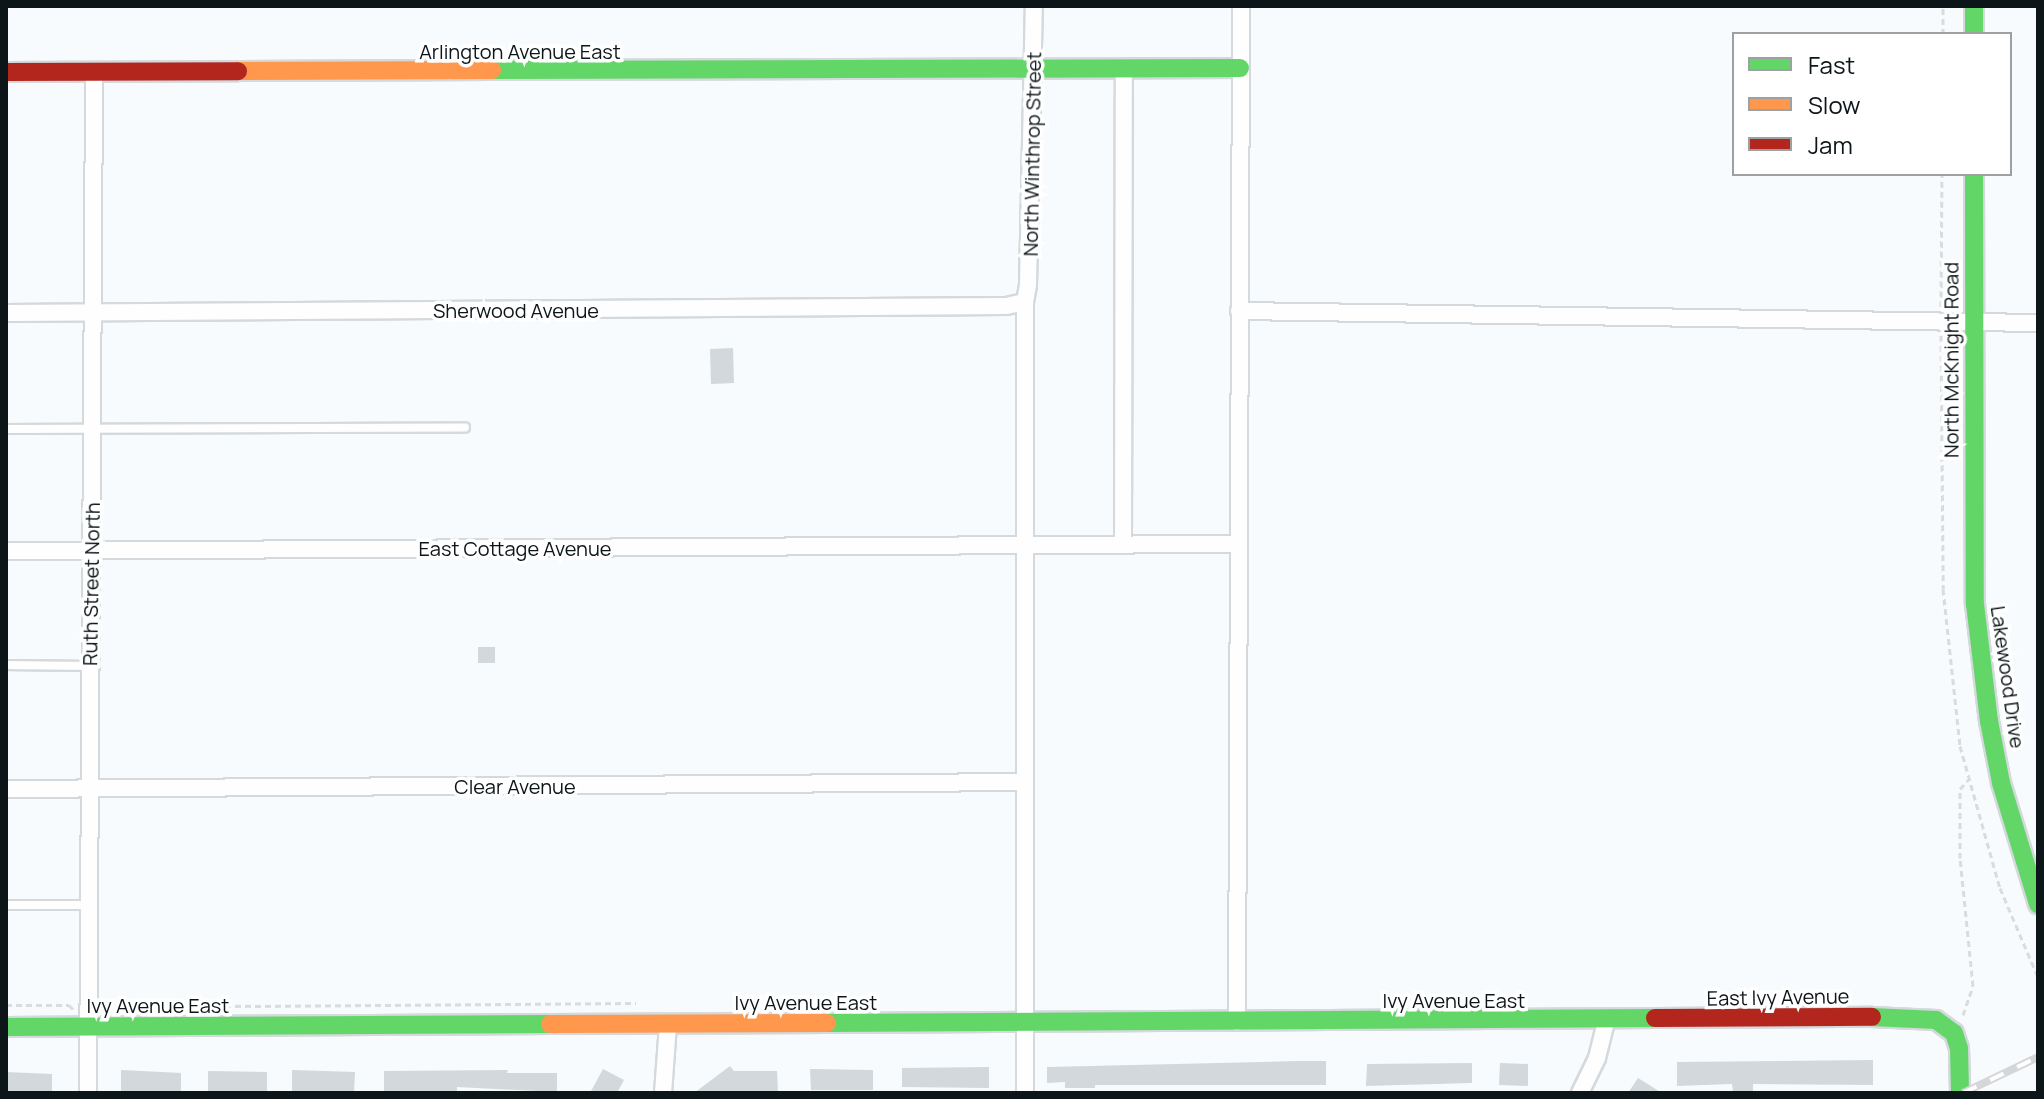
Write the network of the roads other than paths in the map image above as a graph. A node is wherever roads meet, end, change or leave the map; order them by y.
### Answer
1 (1034, 6) edge
2 (1241, 6) edge
3 (1974, 6) edge
4 (1974, 32) edge
5 (1240, 68) junction
6 (1124, 70) junction
7 (1034, 71) junction
8 (6, 72) edge
9 (94, 74) junction
10 (1974, 176) edge
11 (1025, 302) junction
12 (1239, 311) junction
13 (6, 313) edge
14 (92, 313) junction
15 (2038, 323) edge
16 (1973, 324) junction
17 (465, 427) dead end
18 (6, 429) edge
19 (92, 429) junction
20 (1239, 544) junction
21 (1123, 545) junction
22 (1025, 546) junction
23 (1973, 546) joint
24 (6, 551) edge
25 (91, 551) junction
26 (6, 665) edge
27 (90, 666) junction
28 (1025, 782) junction
29 (6, 789) edge
30 (90, 789) junction
31 (2038, 904) edge
32 (6, 905) edge
33 (89, 905) junction
34 (1606, 1021) junction
35 (1237, 1022) junction
36 (1025, 1023) junction
37 (668, 1025) junction
38 (6, 1027) edge
39 (88, 1027) junction
40 (88, 1093) edge
41 (663, 1093) edge
42 (1025, 1093) edge
43 (1580, 1093) edge
44 (1960, 1093) edge

1 - 7 street, North Winthrop Street
2 - 5 street
3 - 4 street
5 - 6 street, Arlington Avenue East
5 - 12 street
6 - 7 street, Arlington Avenue East
6 - 21 street
7 - 9 street, Arlington Avenue East
7 - 11 street, North Winthrop Street
8 - 9 street, Arlington Avenue East
9 - 14 street, Ruth Street North
10 - 16 street, North McKnight Road
11 - 14 street, Sherwood Avenue
11 - 22 street, North Winthrop Street
12 - 16 street
12 - 20 street
13 - 14 street, Sherwood Avenue
14 - 19 street, Ruth Street North
15 - 16 street
16 - 23 street, North McKnight Road
17 - 19 lane
18 - 19 lane
19 - 25 street, Ruth Street North
20 - 21 street, East Cottage Avenue
20 - 35 street
21 - 22 street, East Cottage Avenue
22 - 25 street, East Cottage Avenue
22 - 28 street, North Winthrop Street
23 - 31 street, Lakewood Drive
24 - 25 street, East Cottage Avenue
25 - 27 street, Ruth Street North
26 - 27 lane
27 - 30 street, Ruth Street North
28 - 30 street, Clear Avenue
28 - 36 street, North Winthrop Street
29 - 30 street, Clear Avenue
30 - 33 street, Ruth Street North
32 - 33 lane
33 - 39 street, Ruth Street North
34 - 35 street, Ivy Avenue East
34 - 43 street
34 - 44 street, East Ivy Avenue
35 - 36 street, Ivy Avenue East
36 - 37 street, Ivy Avenue East
36 - 42 street, North Winthrop Street
37 - 39 street, Ivy Avenue East
37 - 41 street
38 - 39 street, Ivy Avenue East
39 - 40 street, Ruth Street North

